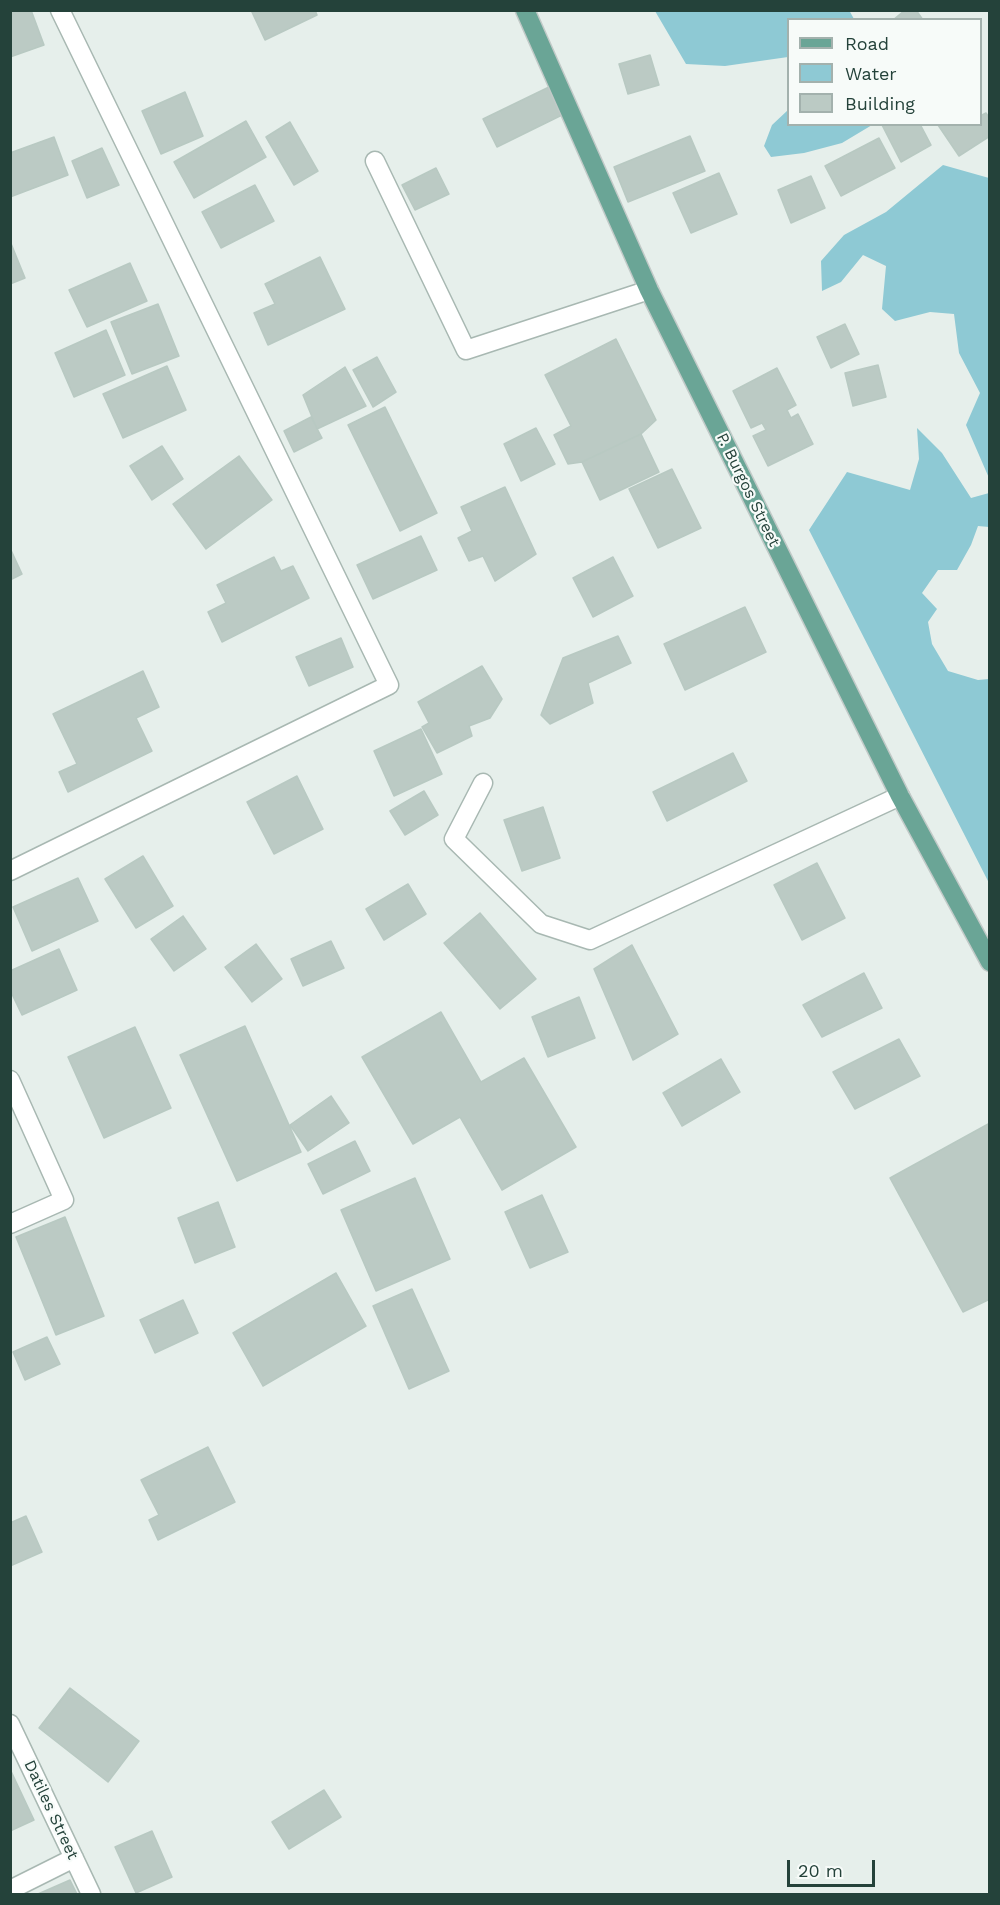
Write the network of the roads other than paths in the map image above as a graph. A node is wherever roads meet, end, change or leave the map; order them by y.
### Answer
1 (60, 10) edge
2 (525, 10) edge
3 (375, 161) dead end
4 (649, 290) junction
5 (483, 783) dead end
6 (900, 796) junction
7 (10, 871) edge
8 (990, 962) edge
9 (10, 1080) edge
10 (10, 1224) edge
11 (10, 1725) edge
12 (74, 1858) junction
13 (10, 1890) edge
14 (91, 1894) edge

1 - 7 street
2 - 4 main road, P. Burgos Street
3 - 4 street
4 - 6 main road, P. Burgos Street
5 - 6 street
6 - 8 main road, P. Burgos Street
9 - 10 street
11 - 12 street, Datiles Street
12 - 13 street
12 - 14 street, Datiles Street

